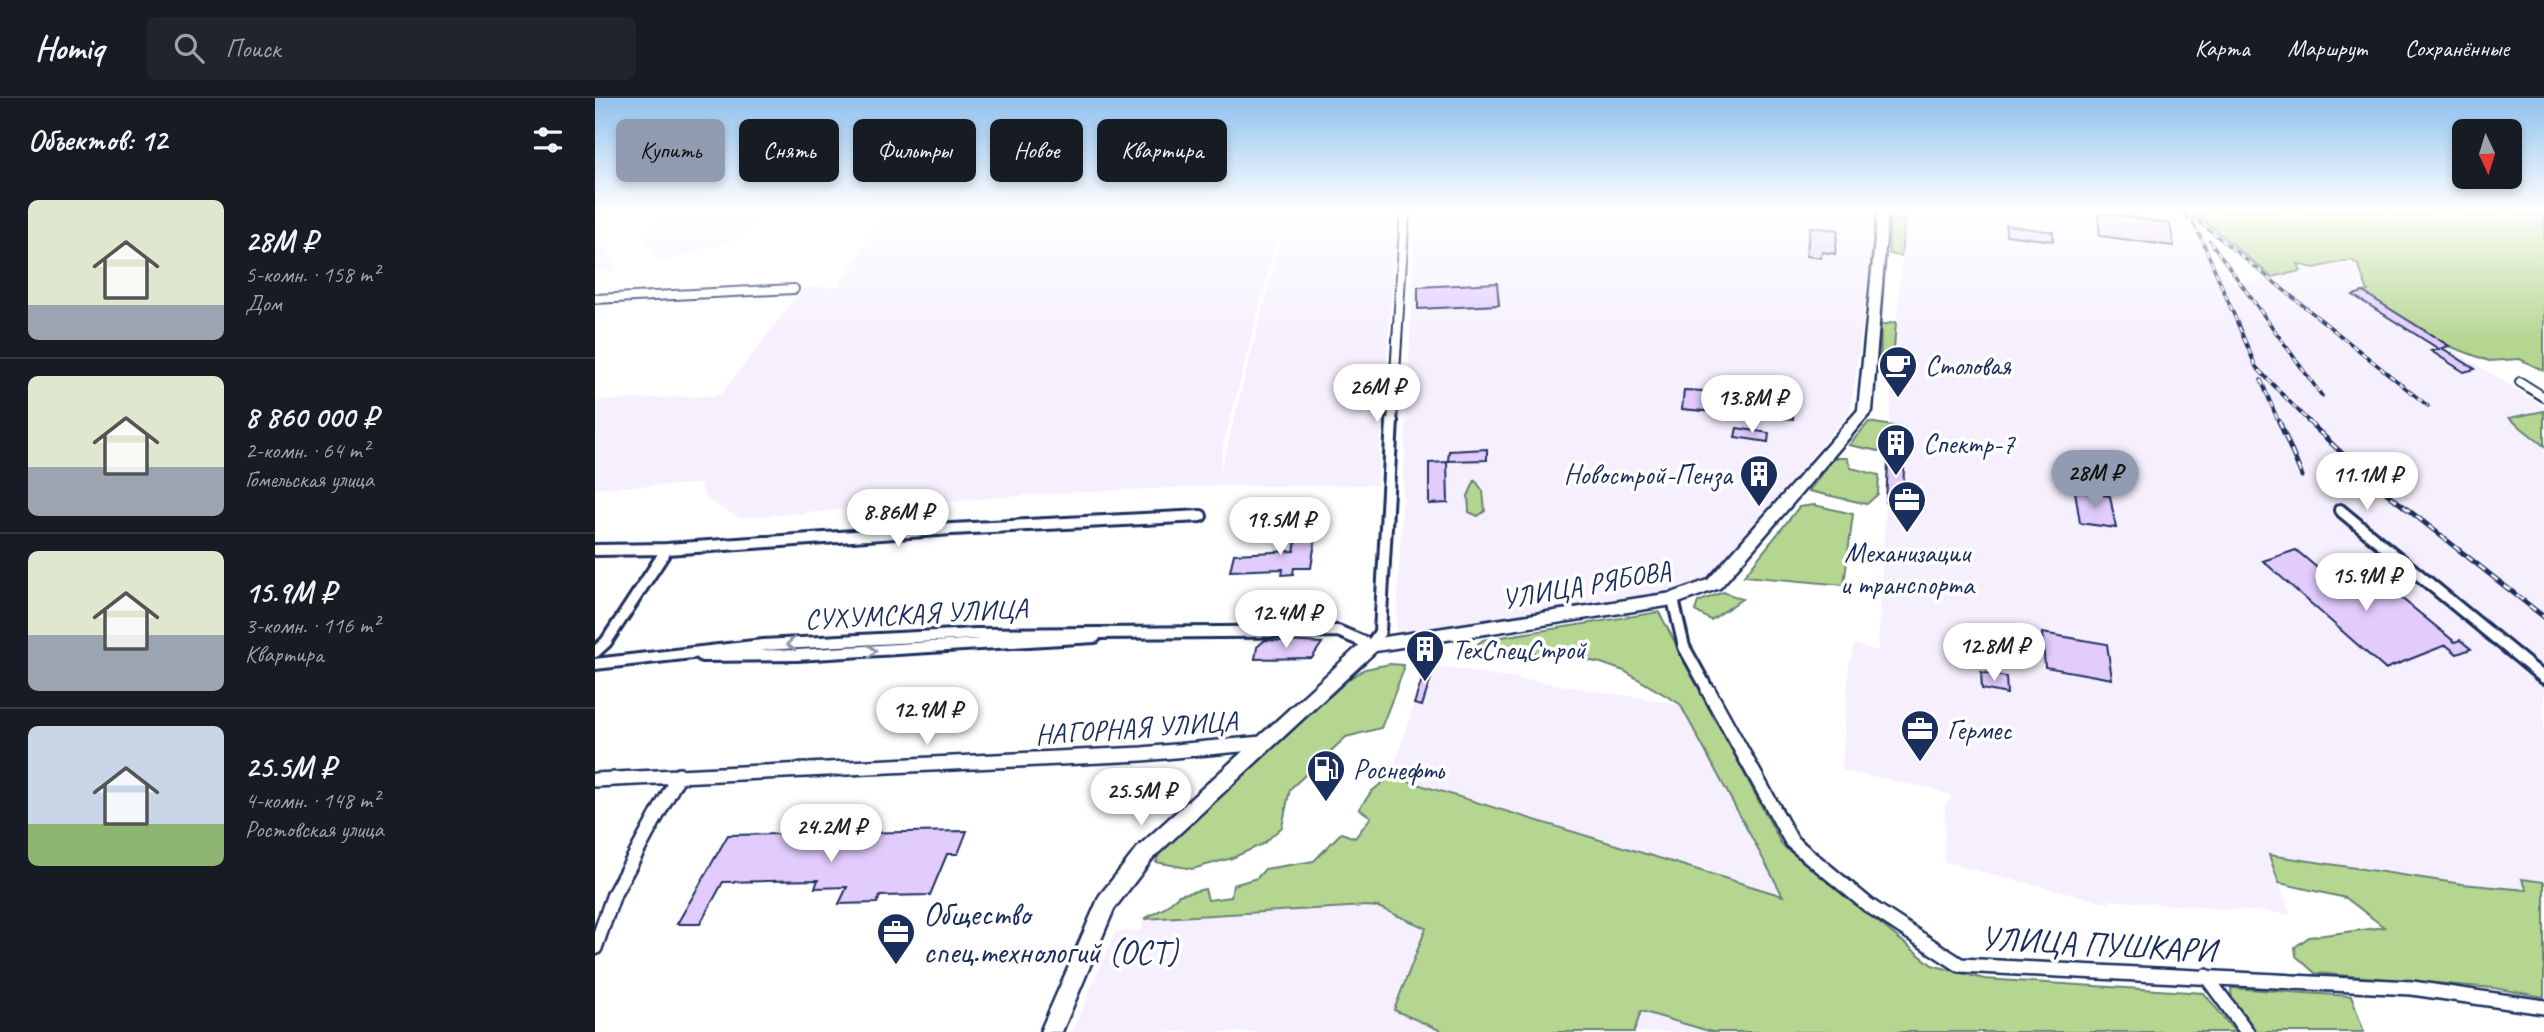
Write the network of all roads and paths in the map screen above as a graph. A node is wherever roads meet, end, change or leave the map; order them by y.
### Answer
1 (1402, 254) edge
2 (1879, 254) edge
3 (793, 289) dead end
4 (595, 299) edge
5 (2520, 382) dead end
6 (2544, 397) edge
7 (2340, 510) dead end
8 (1201, 516) dead end
9 (667, 549) junction
10 (595, 550) edge
11 (1673, 599) junction
12 (1371, 645) junction
13 (595, 652) edge
14 (595, 664) edge
15 (2544, 678) edge
16 (1262, 743) junction
17 (679, 775) junction
18 (595, 780) edge
19 (595, 948) edge
20 (2206, 976) junction
21 (2544, 1007) edge
22 (1051, 1032) edge
23 (2247, 1032) edge

1 - 12 street
2 - 11 street, УЛИЦА РЯБОВА
3 - 4 street
5 - 6 street
7 - 15 street
8 - 9 street
9 - 10 street
9 - 13 street
11 - 12 street, УЛИЦА РЯБОВА
11 - 20 street, УЛИЦА ПУШКАРИ
12 - 14 street, СУХУМСКАЯ УЛИЦА
12 - 16 street
16 - 17 street, НАГОРНАЯ УЛИЦА
16 - 22 street
17 - 18 street, НАГОРНАЯ УЛИЦА
17 - 19 street
20 - 21 street, УЛИЦА ПУШКАРИ
20 - 23 street

